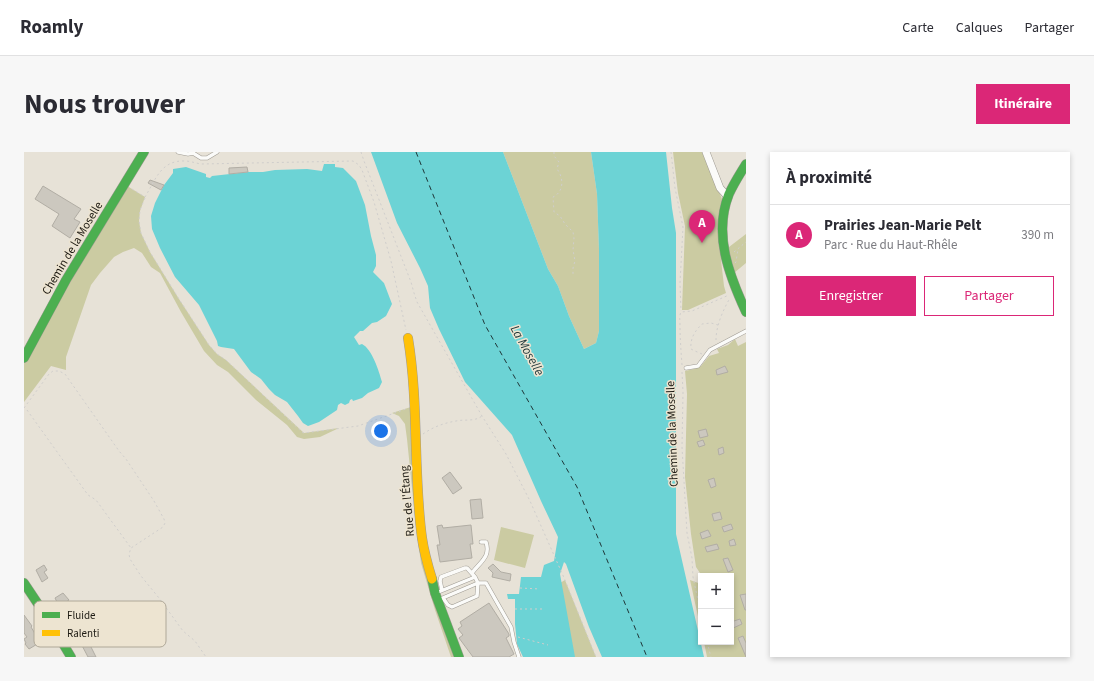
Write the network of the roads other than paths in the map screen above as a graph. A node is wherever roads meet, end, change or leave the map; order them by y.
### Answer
1 (144, 152) edge
2 (178, 152) edge
3 (217, 152) edge
4 (706, 152) edge
5 (746, 164) edge
6 (728, 197) junction
7 (746, 312) edge
8 (746, 331) edge
9 (408, 338) road end
10 (24, 358) edge
11 (686, 368) dead end
12 (481, 542) dead end
13 (474, 575) junction
14 (24, 583) edge
15 (478, 583) junction
16 (440, 595) junction
17 (36, 601) edge
18 (65, 647) edge
19 (71, 657) edge
20 (459, 657) edge
21 (519, 657) edge

1 - 10 street, Chemin de la Moselle
2 - 3 lane
4 - 6 street
5 - 6 street
6 - 7 street
8 - 11 lane
9 - 16 street, Rue de l'Étang
12 - 13 lane
13 - 15 lane
13 - 16 lane
13 - 16 lane
14 - 17 street
15 - 16 lane
15 - 16 lane
15 - 21 lane
16 - 20 street, Rue de l'Étang
18 - 19 street

